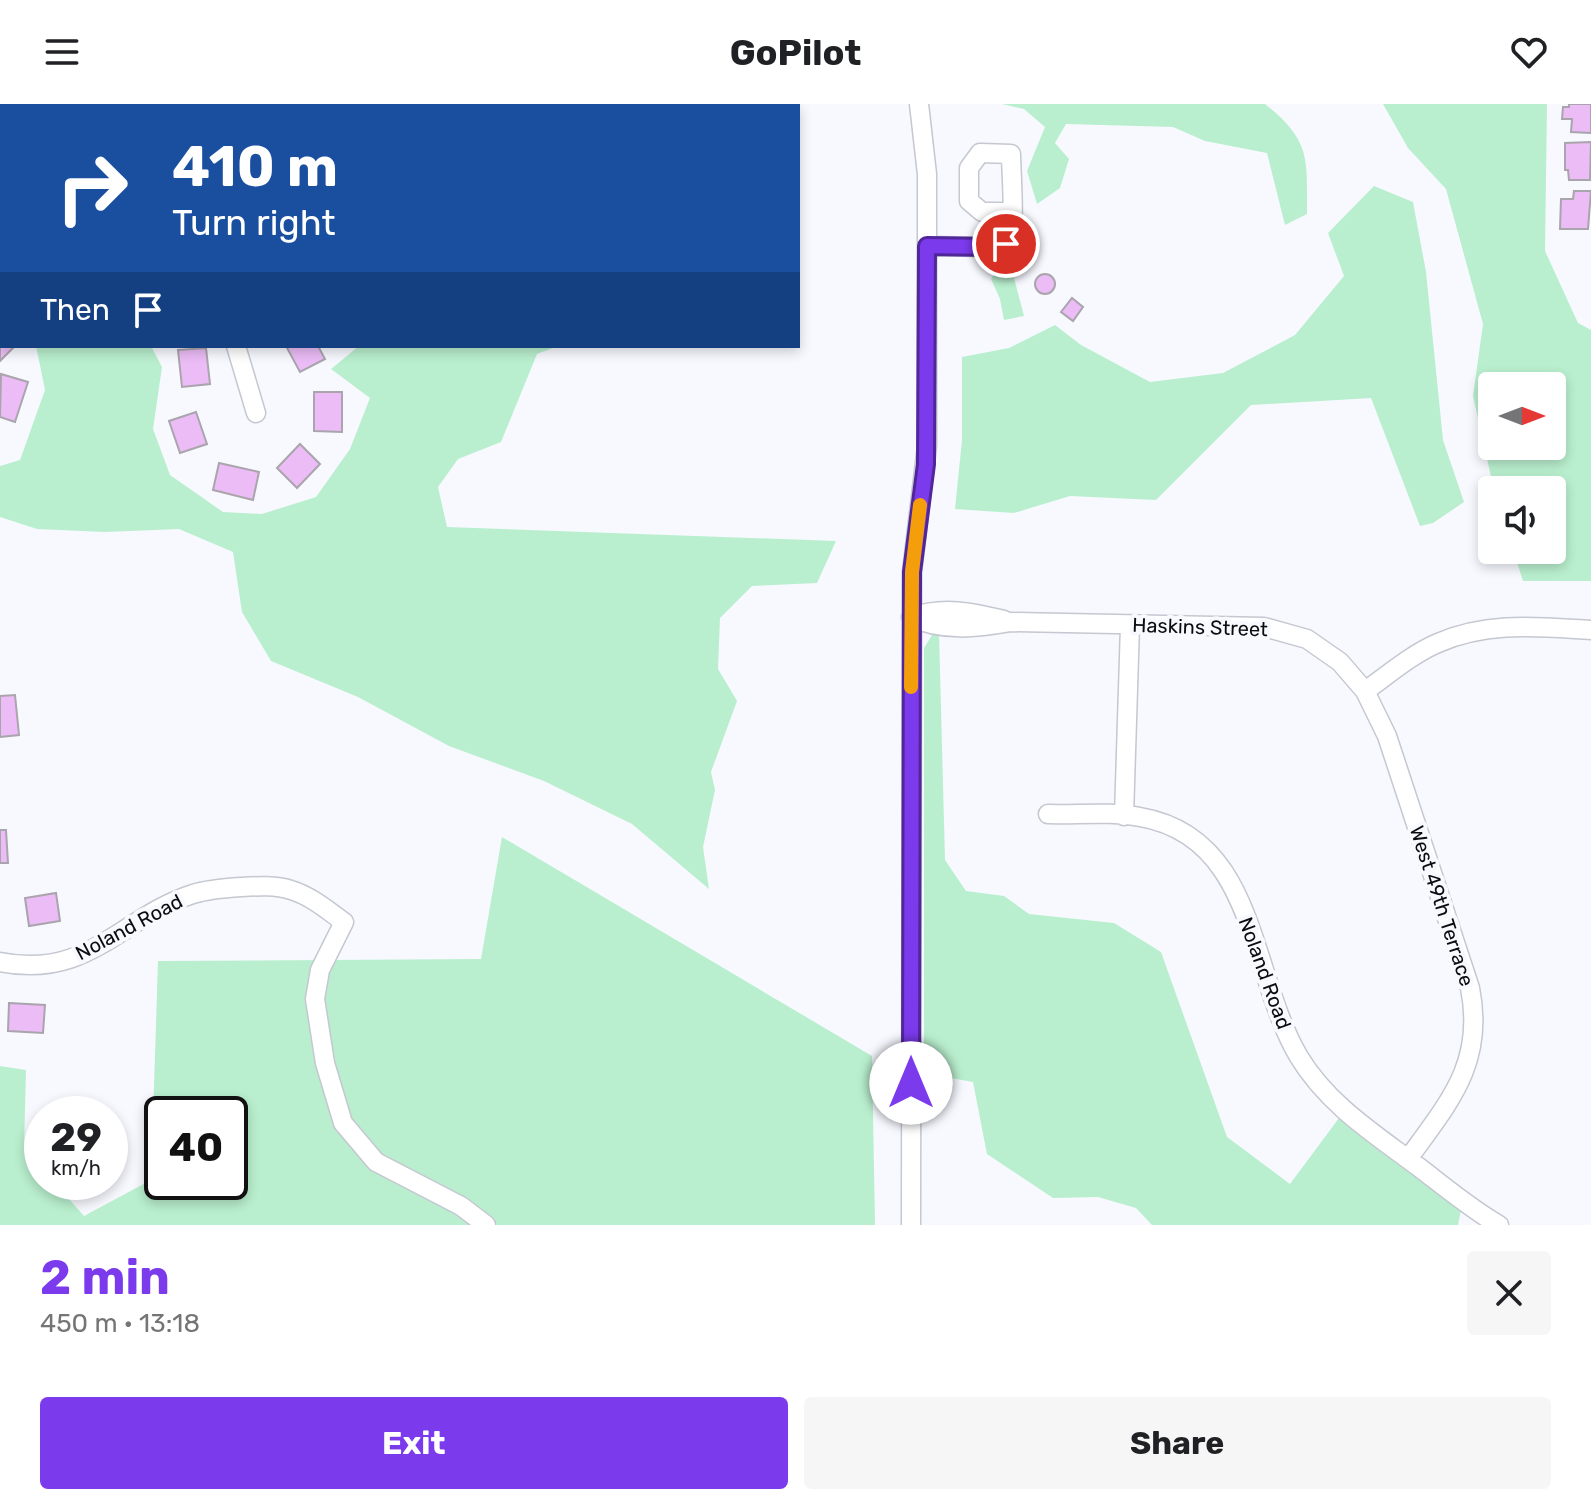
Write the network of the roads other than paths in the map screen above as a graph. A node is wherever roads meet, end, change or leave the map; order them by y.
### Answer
1 (919, 104) edge
2 (1012, 212) dead end
3 (927, 246) junction
4 (237, 348) edge
5 (256, 413) dead end
6 (911, 617) junction
7 (1130, 625) junction
8 (1591, 630) edge
9 (1365, 691) junction
10 (1048, 814) dead end
11 (1124, 816) junction
12 (0, 962) edge
13 (1408, 1159) junction
14 (1474, 1219) edge
15 (486, 1225) edge
16 (911, 1225) edge
17 (1499, 1225) edge

1 - 3 street
2 - 3 street
3 - 6 street
4 - 5 street
6 - 7 street, Haskins Street
6 - 16 street
7 - 9 street, Haskins Street
7 - 11 street
8 - 9 street
9 - 13 street, West 49th Terrace
10 - 11 street, Noland Road
11 - 13 street, Noland Road
12 - 15 street, Noland Road
13 - 14 street, Noland Road
14 - 17 street, Noland Road

